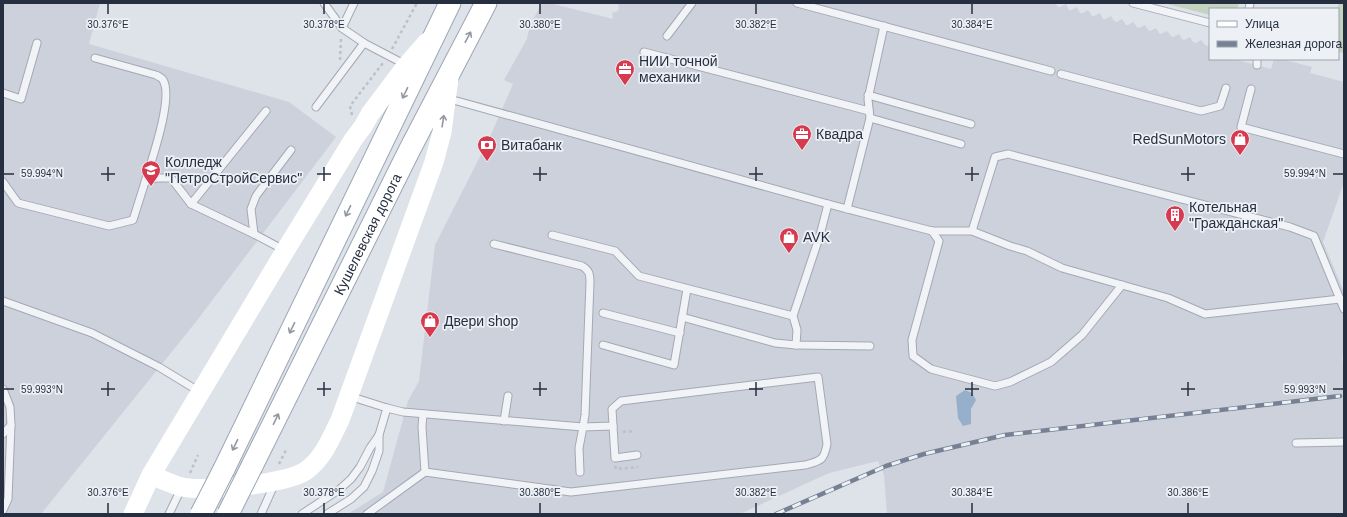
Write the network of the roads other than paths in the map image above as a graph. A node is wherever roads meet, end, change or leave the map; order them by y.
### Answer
1 (324, 3) edge
2 (354, 3) edge
3 (450, 3) edge
4 (486, 3) edge
5 (692, 3) edge
6 (797, 3) edge
7 (1133, 3) edge
8 (1209, 23) edge
9 (884, 26) junction
10 (342, 28) junction
11 (434, 33) junction
12 (667, 36) dead end
13 (37, 43) dead end
14 (364, 43) junction
15 (644, 52) dead end
16 (95, 58) dead end
17 (406, 66) junction
18 (1051, 71) dead end
19 (450, 72) junction
20 (1061, 74) dead end
21 (1226, 88) dead end
22 (1251, 89) dead end
23 (3, 93) edge
24 (868, 95) junction
25 (446, 98) junction
26 (316, 107) dead end
27 (266, 111) dead end
28 (869, 115) junction
29 (358, 122) junction
30 (971, 124) dead end
31 (384, 137) junction
32 (962, 144) dead end
33 (410, 149) junction
34 (291, 150) dead end
35 (1344, 154) edge
36 (435, 159) junction
37 (3, 182) edge
38 (145, 182) junction
39 (191, 204) junction
40 (828, 204) junction
41 (847, 209) junction
42 (932, 231) junction
43 (972, 231) junction
44 (254, 234) junction
45 (552, 235) dead end
46 (494, 244) dead end
47 (285, 251) junction
48 (1122, 285) junction
49 (687, 289) junction
50 (1340, 299) junction
51 (3, 301) edge
52 (1344, 309) edge
53 (603, 313) dead end
54 (793, 316) junction
55 (682, 317) junction
56 (680, 333) junction
57 (603, 345) dead end
58 (796, 345) junction
59 (870, 346) dead end
60 (3, 389) edge
61 (201, 392) junction
62 (348, 396) junction
63 (508, 396) dead end
64 (386, 408) junction
65 (423, 414) junction
66 (504, 421) junction
67 (11, 425) junction
68 (613, 426) junction
69 (583, 427) junction
70 (3, 434) edge
71 (379, 435) junction
72 (1344, 442) edge
73 (1296, 443) dead end
74 (637, 455) dead end
75 (425, 472) junction
76 (580, 472) dead end
77 (151, 475) junction
78 (186, 480) junction
79 (276, 480) junction
80 (3, 510) edge
81 (119, 514) edge
82 (133, 514) edge
83 (169, 514) edge
84 (201, 514) edge
85 (228, 514) edge
86 (261, 514) edge
87 (302, 514) edge
88 (327, 514) edge
89 (368, 514) edge

1 - 10 lane
2 - 10 lane
3 - 11 main road, Кушелевская дорога
19 -> 4 main road, Кушелевская дорога
5 - 12 lane
6 - 9 lane
7 - 8 lane
9 - 18 lane
9 - 24 lane
10 - 14 lane
11 - 17 main road
11 -> 31 main road, Кушелевская дорога
13 - 23 lane
14 - 17 lane
14 - 26 lane
15 - 28 lane
16 - 38 lane
17 - 29 main road
19 - 25 main road
19 - 33 main road, Кушелевская дорога
20 - 21 lane
22 - 35 lane
24 - 28 lane
24 - 30 lane
36 -> 25 main road
25 - 40 lane
27 - 39 lane
28 - 32 lane
28 - 41 lane
29 - 31 main road
29 - 47 main road
31 -> 84 main road, Кушелевская дорога, bridge
33 - 36 main road
85 -> 33 main road, Кушелевская дорога, bridge
34 - 44 lane
36 - 62 main road
37 - 38 lane
38 - 39 lane
39 - 44 lane
40 - 41 lane
40 - 54 lane
41 - 42 lane
42 - 43 lane
42 - 48 lane
43 - 48 lane
43 - 50 lane
44 - 47 lane
45 - 49 lane
46 - 69 lane
47 - 61 main road
48 - 50 lane
49 - 54 lane
49 - 55 lane
50 - 52 lane
51 - 61 lane
53 - 56 lane
54 - 58 lane
55 - 56 lane
55 - 58 lane
56 - 57 lane
58 - 59 lane
60 - 67 lane
61 - 77 main road
62 - 64 lane
62 - 79 main road
63 - 66 lane
64 - 65 lane
64 - 71 lane
65 - 66 lane
65 - 75 lane
66 - 69 lane
67 - 70 lane
67 - 80 lane
68 - 69 lane
68 - 74 lane
68 - 75 lane
69 - 76 lane
71 - 87 lane
71 - 88 lane
72 - 73 lane
75 - 89 lane
77 - 78 main road
77 - 81 main road
77 - 82 main road
78 - 79 main road
78 - 83 lane
79 - 86 lane

